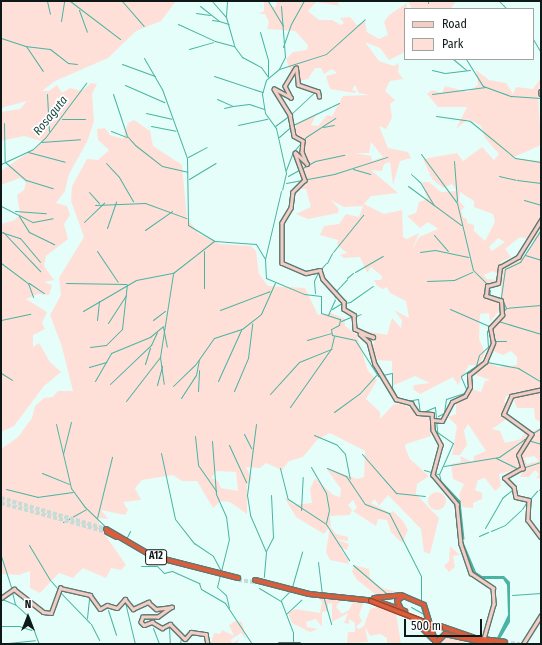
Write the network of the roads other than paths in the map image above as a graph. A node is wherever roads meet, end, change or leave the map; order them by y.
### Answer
1 (541, 91) edge
2 (541, 94) edge
3 (319, 97) dead end
4 (541, 220) edge
5 (541, 390) edge
6 (433, 420) junction
7 (106, 531) tunnel mouth
8 (541, 536) edge
9 (238, 579) tunnel mouth
10 (1, 598) edge
11 (354, 598) junction
12 (370, 601) junction
13 (405, 611) junction
14 (541, 615) edge
15 (440, 627) junction
16 (484, 638) dead end
17 (493, 642) edge
18 (505, 642) dead end
19 (481, 643) edge
20 (208, 644) edge
21 (280, 644) edge
22 (299, 644) edge
23 (435, 644) edge
24 (523, 644) edge

1 - 2 street
3 - 6 street
4 - 6 street
5 - 8 street
6 - 16 street
7 - 9 highway, A12
10 - 20 street
11 - 12 highway
11 - 13 highway
11 - 23 highway
12 - 15 highway, bridge
12 - 23 highway
13 - 15 highway, bridge
13 - 23 highway
14 - 24 street
15 - 17 highway
15 - 19 highway
17 - 18 highway
17 - 19 highway
19 - 23 highway
21 - 22 street

